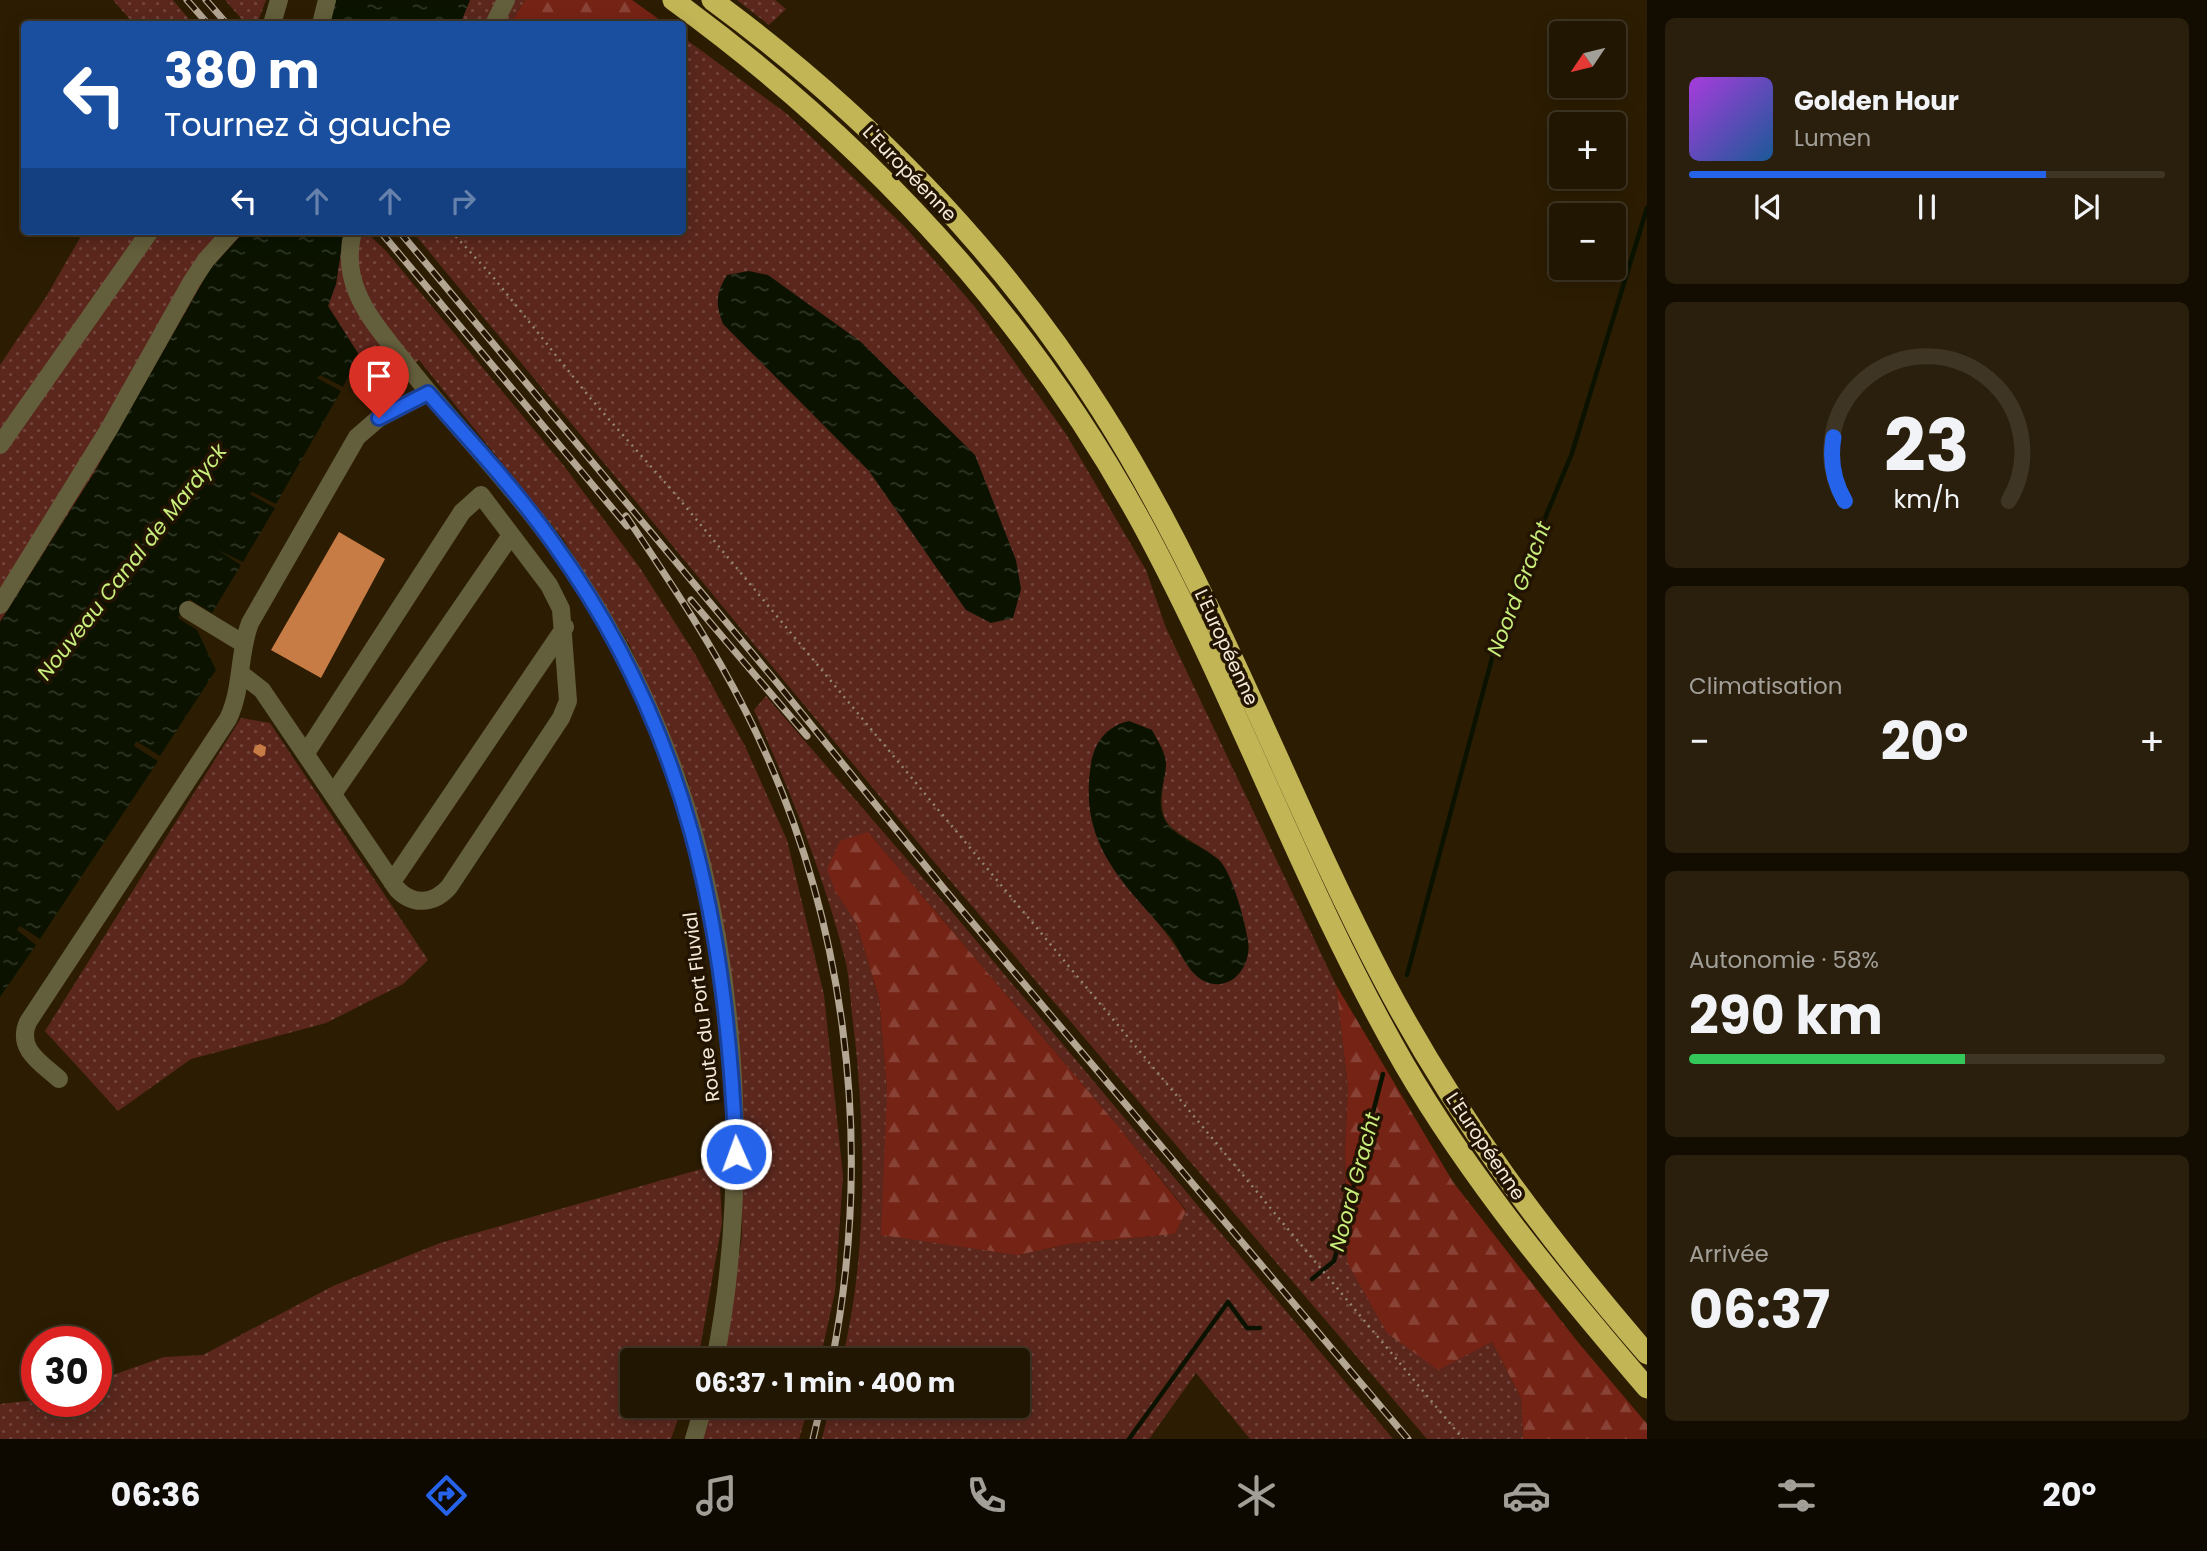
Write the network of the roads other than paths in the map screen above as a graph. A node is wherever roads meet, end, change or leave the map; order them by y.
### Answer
1 (279, 0) edge
2 (327, 0) edge
3 (506, 0) edge
4 (673, 0) edge
5 (712, 0) edge
6 (273, 21) edge
7 (322, 21) edge
8 (496, 21) edge
9 (147, 235) edge
10 (228, 235) edge
11 (353, 235) edge
12 (428, 393) junction
13 (0, 446) edge
14 (511, 535) junction
15 (0, 605) edge
16 (188, 610) dead end
17 (565, 627) junction
18 (244, 644) junction
19 (240, 673) junction
20 (306, 753) junction
21 (333, 794) junction
22 (392, 882) junction
23 (60, 1079) dead end
24 (717, 1348) edge
25 (1647, 1354) edge
26 (1647, 1388) edge
27 (700, 1418) edge
28 (694, 1439) edge

1 - 6 street
2 - 7 street
3 - 8 street
4 - 26 highway, L'Européenne
5 - 25 highway, L'Européenne
9 - 13 street
10 - 15 street
11 - 12 street, Route du Port Fluvial
12 - 18 street
12 - 24 street, Route du Port Fluvial
14 - 17 street
14 - 20 street
14 - 21 street
16 - 18 street
17 - 22 street
17 - 22 street
18 - 19 street
19 - 20 street
19 - 23 street
20 - 21 street
21 - 22 street
27 - 28 street

